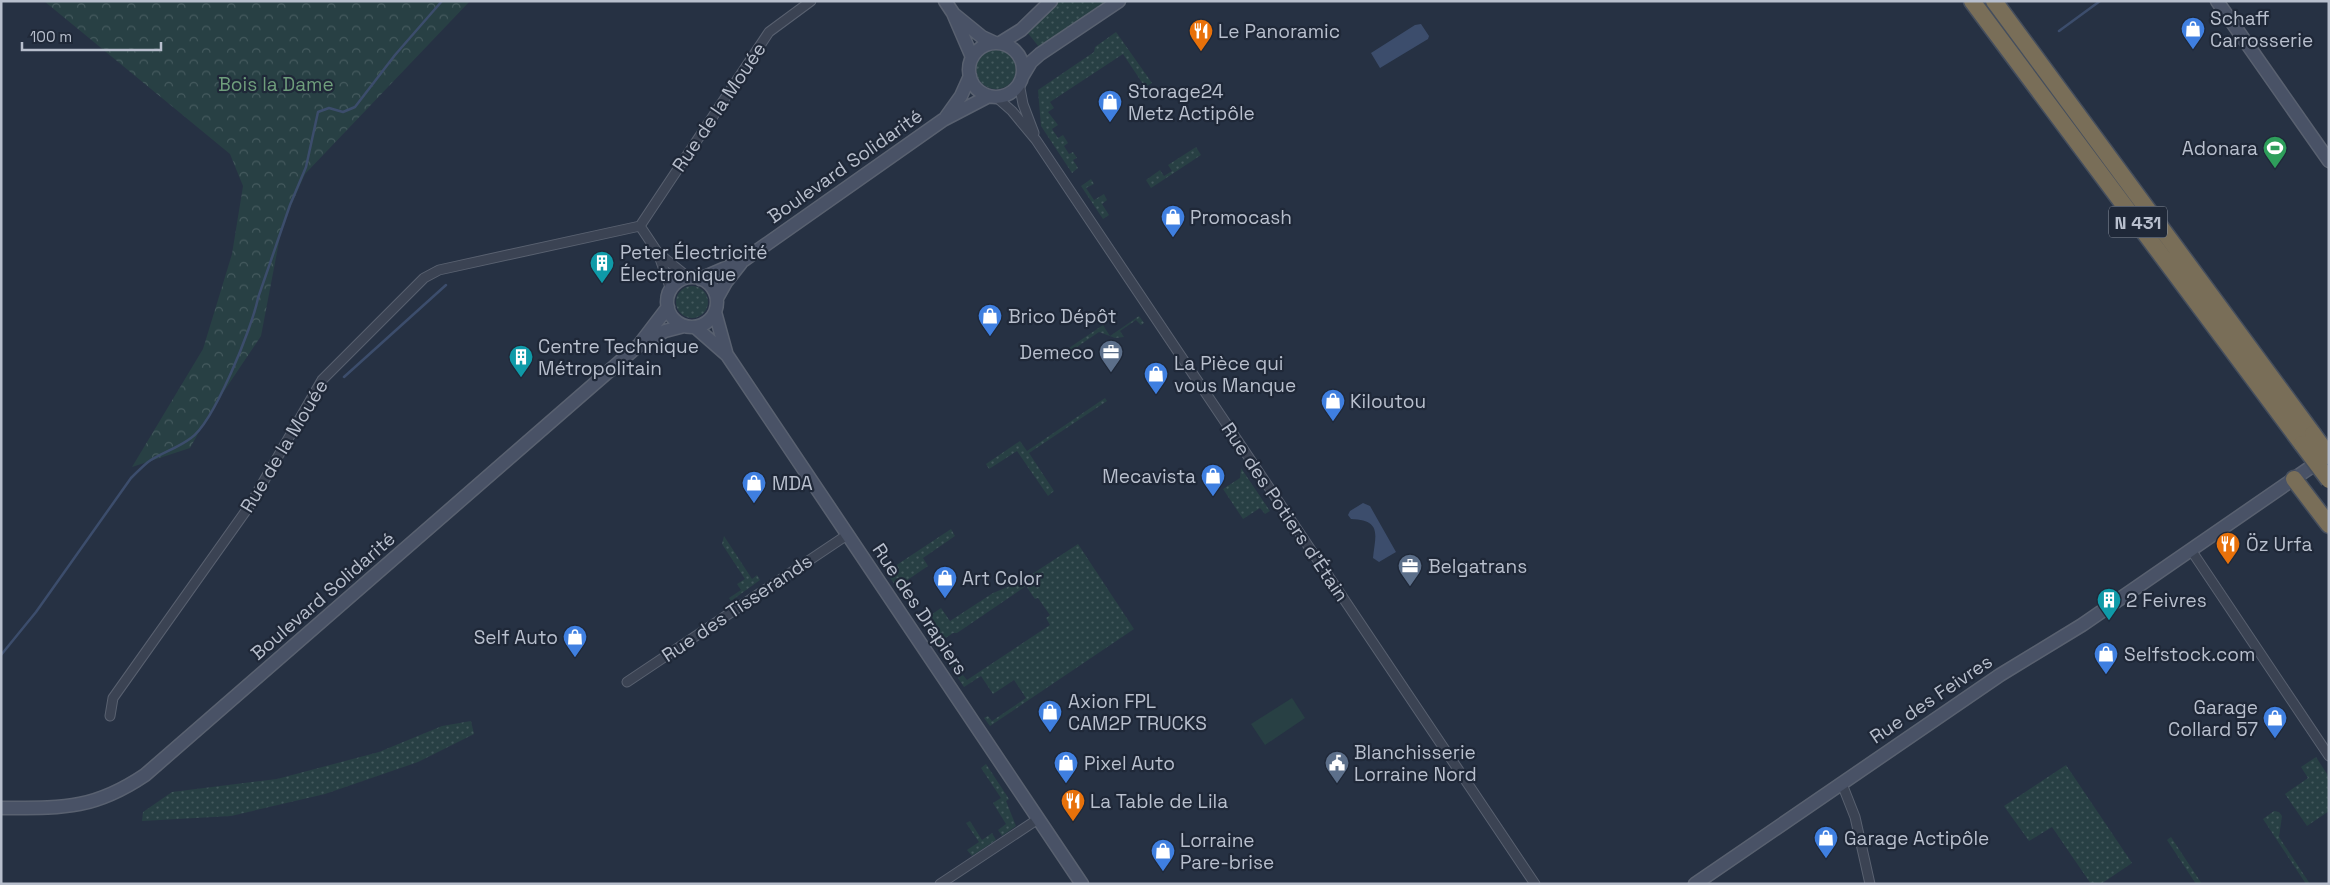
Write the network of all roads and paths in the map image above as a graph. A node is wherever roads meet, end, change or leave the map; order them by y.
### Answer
1 (811, 1) edge
2 (946, 1) edge
3 (1051, 1) edge
4 (1119, 1) edge
5 (1994, 1) edge
6 (2000, 1) edge
7 (2217, 1) edge
8 (1973, 4) edge
9 (953, 13) junction
10 (2024, 41) junction
11 (997, 43) junction
12 (972, 57) junction
13 (970, 76) junction
14 (1020, 81) junction
15 (992, 96) junction
16 (943, 120) junction
17 (1036, 140) junction
18 (2329, 161) edge
19 (640, 226) junction
20 (658, 253) junction
21 (744, 260) junction
22 (694, 278) junction
23 (671, 290) junction
24 (717, 298) junction
25 (668, 307) junction
26 (715, 312) junction
27 (690, 326) junction
28 (639, 345) junction
29 (727, 355) junction
30 (2308, 439) junction
31 (2329, 455) edge
32 (2294, 479) junction
33 (2329, 480) edge
34 (2329, 526) edge
35 (847, 534) junction
36 (2191, 550) junction
37 (627, 682) dead end
38 (110, 716) dead end
39 (2329, 756) edge
40 (1842, 784) junction
41 (1, 808) edge
42 (1038, 819) junction
43 (940, 884) edge
44 (1082, 884) edge
45 (1535, 884) edge
46 (1695, 884) edge
47 (1870, 884) edge

1 - 19 street, Rue de la Mouée
2 - 9 main road
3 - 11 main road
4 - 14 main road
5 - 10 highway, N 431
6 - 10 highway
7 - 18 main road
8 - 30 highway, N 431
9 - 11 main road
9 - 12 main road
10 - 30 highway, N 431
11 - 12 main road
11 - 14 main road
12 - 13 main road
13 - 15 main road
13 - 16 main road, Boulevard Solidarité
14 - 15 main road
14 - 17 street, Rue des Potiers d'Étain
15 - 16 main road, Boulevard Solidarité
15 - 17 street, Rue des Potiers d'Étain
16 - 21 main road, Boulevard Solidarité
17 - 45 street, Rue des Potiers d'Étain
19 - 20 street
19 - 38 street, Rue de la Mouée
20 - 22 street
20 - 23 street
21 - 22 main road, Boulevard Solidarité
21 - 24 main road, Boulevard Solidarité
22 - 23 main road
22 - 24 main road
23 - 25 main road
24 - 26 main road
25 - 27 main road
25 - 28 main road, Boulevard Solidarité
26 - 27 main road
26 - 29 main road, Rue des Drapiers
27 - 28 main road, Boulevard Solidarité
27 - 29 main road, Rue des Drapiers
28 - 41 main road, Boulevard Solidarité
29 - 35 main road, Rue des Drapiers
30 - 31 highway, N 431, bridge
30 - 33 highway, N 431, bridge
31 - 32 main road, Rue des Feivres
32 - 34 highway
32 - 36 main road, Rue des Feivres
35 - 37 street, Rue des Tisserands
35 - 42 main road, Rue des Drapiers
36 - 39 street
36 - 40 main road, Rue des Feivres
40 - 46 main road, Rue des Feivres
40 - 47 street
42 - 43 street
42 - 44 main road, Rue des Drapiers

